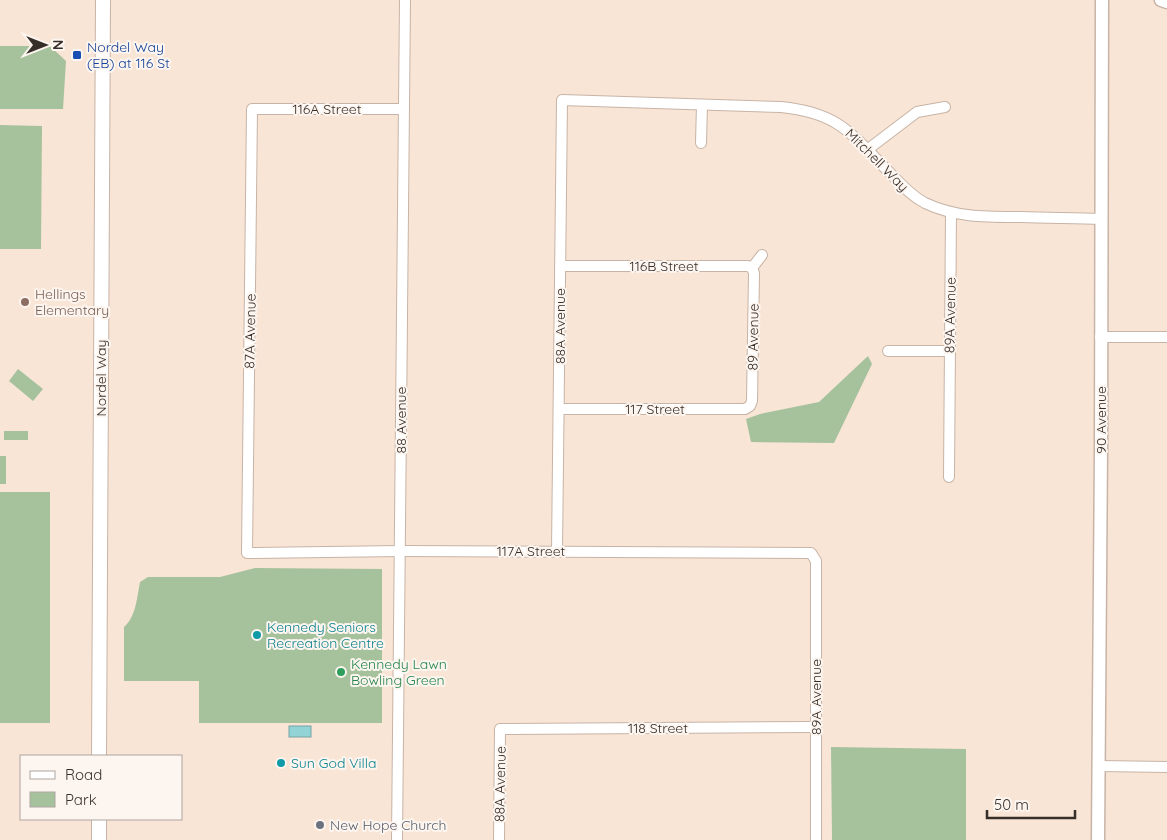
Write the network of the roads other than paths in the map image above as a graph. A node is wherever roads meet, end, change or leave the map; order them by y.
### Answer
1 (103, 0) edge
2 (405, 0) edge
3 (1102, 0) edge
4 (1161, 0) edge
5 (1167, 2) edge
6 (562, 100) joint
7 (702, 105) junction
8 (945, 107) dead end
9 (252, 109) joint
10 (403, 109) junction
11 (701, 143) dead end
12 (867, 150) junction
13 (951, 213) junction
14 (1102, 219) junction
15 (762, 256) dead end
16 (560, 266) junction
17 (752, 268) junction
18 (1100, 337) junction
19 (1167, 337) edge
20 (888, 350) dead end
21 (950, 351) junction
22 (750, 406) joint
23 (560, 409) junction
24 (948, 477) dead end
25 (400, 551) junction
26 (557, 552) junction
27 (248, 553) joint
28 (813, 554) joint
29 (816, 726) junction
30 (500, 729) joint
31 (99, 755) edge
32 (1099, 766) junction
33 (1167, 767) edge
34 (99, 820) edge
35 (99, 840) edge
36 (397, 840) edge
37 (499, 840) edge
38 (816, 840) edge
39 (1098, 840) edge

1 - 31 main road, Nordel Way
2 - 10 street, 88 Avenue
3 - 14 street, 90 Avenue
4 - 5 street
6 - 7 street, Mitchell Way
6 - 16 street, 88A Avenue
7 - 11 street
7 - 12 street, Mitchell Way
8 - 12 street
9 - 10 street, 116A Street
9 - 27 street, 87A Avenue
10 - 25 street, 88 Avenue
12 - 13 street, Mitchell Way
13 - 14 street, Mitchell Way
13 - 21 street, 89A Avenue
14 - 18 street, 90 Avenue
15 - 17 street
16 - 17 street, 116B Street
16 - 23 street, 88A Avenue
17 - 22 street, 89 Avenue
18 - 19 street
18 - 32 street, 90 Avenue
20 - 21 street
21 - 24 street, 89A Avenue
22 - 23 street, 117 Street
23 - 26 street, 88A Avenue
25 - 26 street, 117A Street
25 - 27 street, 117A Street
25 - 36 street, 88 Avenue
26 - 28 street, 117A Street
28 - 29 street, 89A Avenue
29 - 30 street, 118 Street
29 - 38 street, 89A Avenue
30 - 37 street, 88A Avenue
32 - 33 street
32 - 39 street, 90 Avenue
34 - 35 main road

